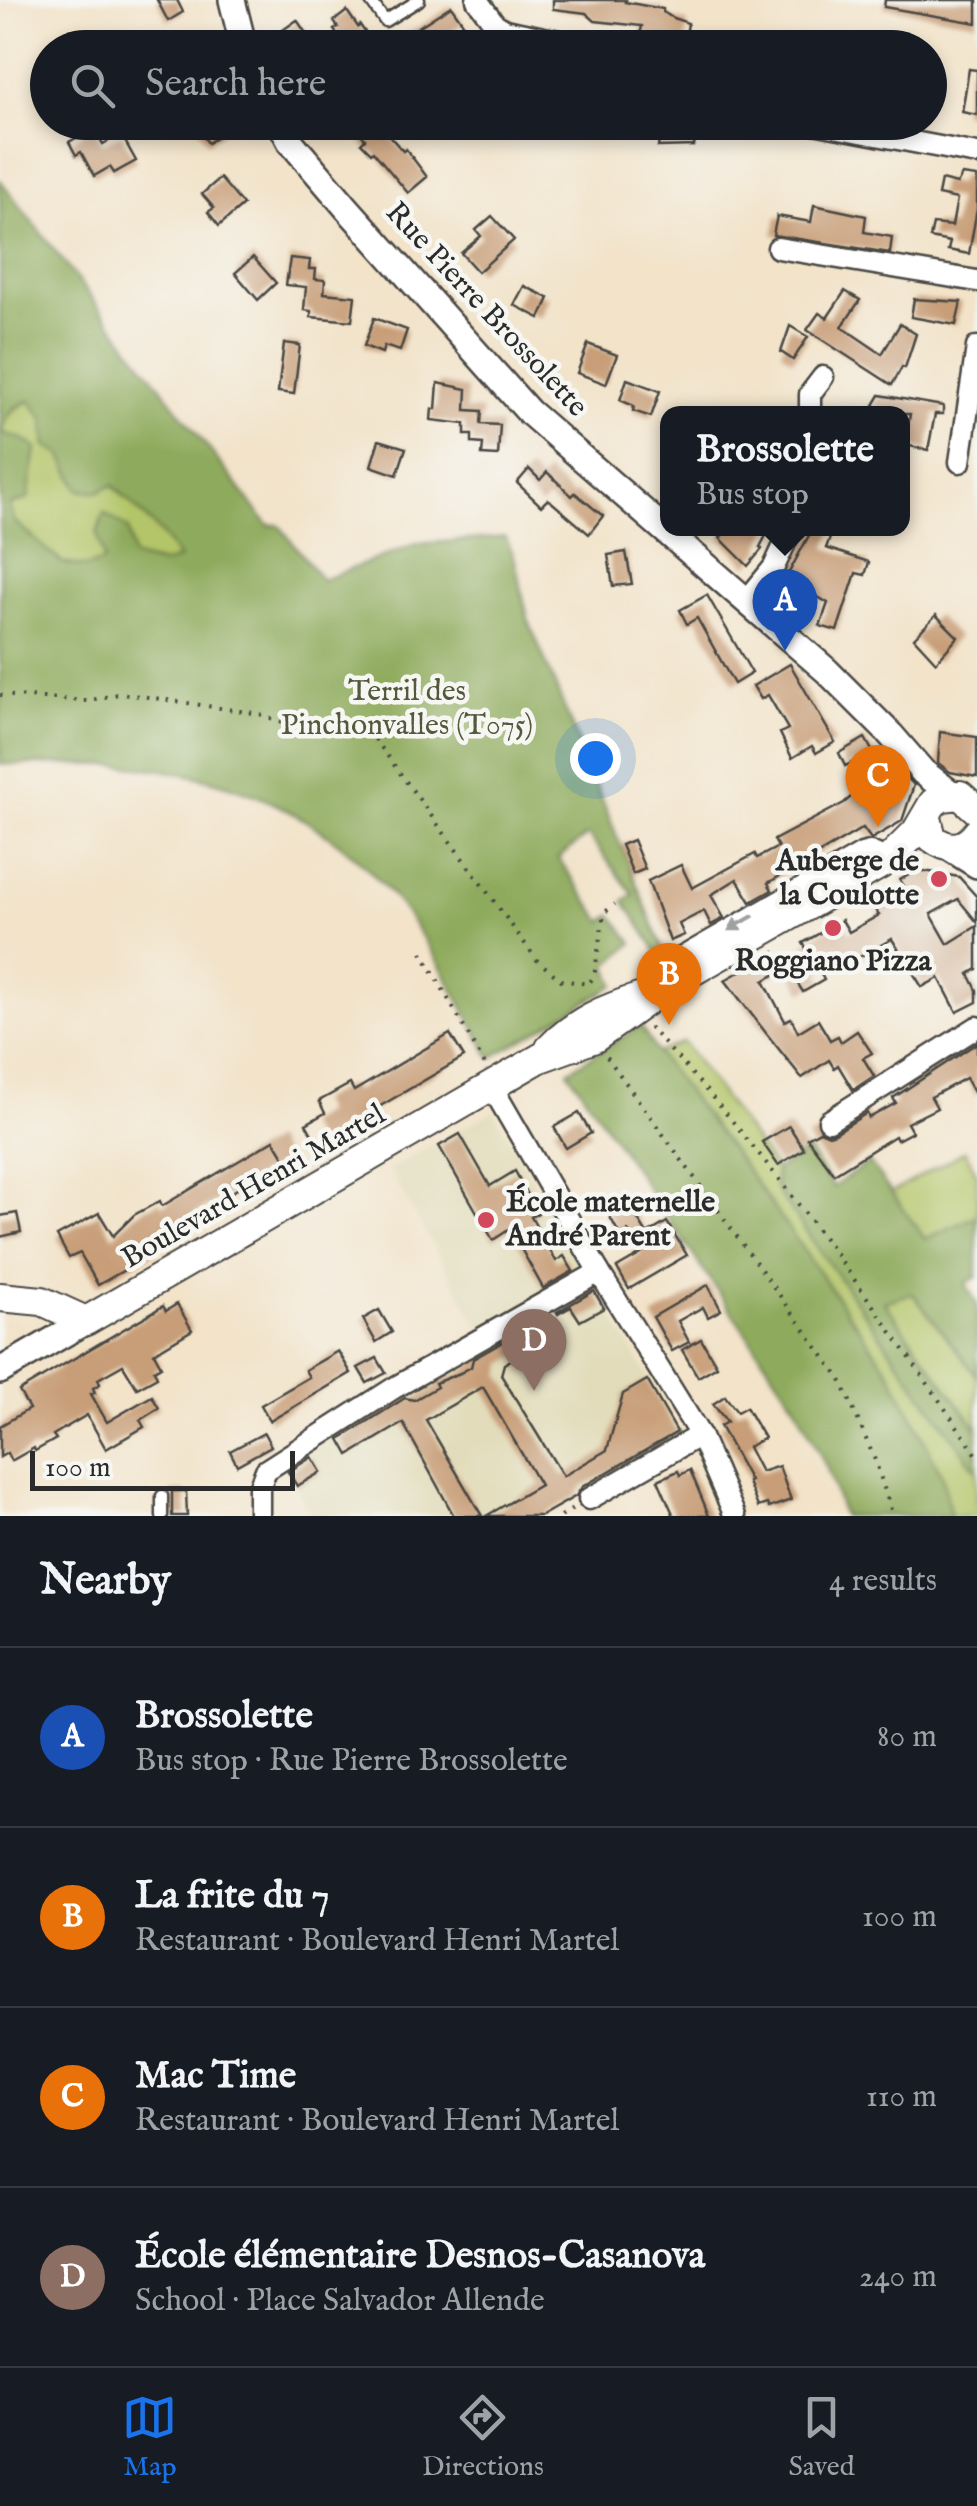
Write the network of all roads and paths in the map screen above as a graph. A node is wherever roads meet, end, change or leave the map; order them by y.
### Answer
1 (232, 0) edge
2 (370, 0) edge
3 (419, 0) edge
4 (477, 0) edge
5 (240, 30) edge
6 (505, 30) edge
7 (289, 140) edge
8 (903, 140) edge
9 (977, 154) edge
10 (778, 248) dead end
11 (977, 281) edge
12 (977, 347) edge
13 (822, 378) dead end
14 (810, 406) edge
15 (960, 462) dead end
16 (660, 525) edge
17 (673, 536) edge
18 (788, 536) edge
19 (747, 600) junction
20 (0, 695) edge
21 (955, 803) edge
22 (977, 834) edge
23 (945, 847) junction
24 (888, 860) junction
25 (977, 866) edge
26 (615, 904) dead end
27 (422, 952) dead end
28 (644, 1022) dead end
29 (977, 1027) edge
30 (602, 1051) dead end
31 (494, 1086) junction
32 (829, 1120) dead end
33 (599, 1272) junction
34 (0, 1297) edge
35 (86, 1321) junction
36 (0, 1371) edge
37 (700, 1434) junction
38 (977, 1455) edge
39 (162, 1496) dead end
40 (588, 1500) dead end
41 (162, 1516) edge
42 (259, 1516) edge
43 (736, 1516) edge
44 (892, 1516) edge

1 - 5 street
2 - 3 lane
4 - 6 street
7 - 16 street, Rue Pierre Brossolette
8 - 9 street
10 - 11 street
12 - 15 street
13 - 14 street
17 - 19 street, Rue Pierre Brossolette
18 - 19 street
19 - 21 street, Rue Pierre Brossolette
20 - 26 path
21 - 23 main road
21 - 24 main road, Boulevard Henri Martel
22 - 23 main road, Boulevard Henri Martel
23 - 24 main road, Boulevard Henri Martel
23 - 25 street
24 - 31 main road, Boulevard Henri Martel
27 - 31 path
28 - 38 path
29 - 32 street
30 - 44 path
31 - 33 street
31 - 35 main road, Boulevard Henri Martel
33 - 37 street
33 - 42 street
34 - 35 main road
35 - 36 street, Boulevard Henri Martel
37 - 40 street
37 - 43 street
39 - 41 lane

